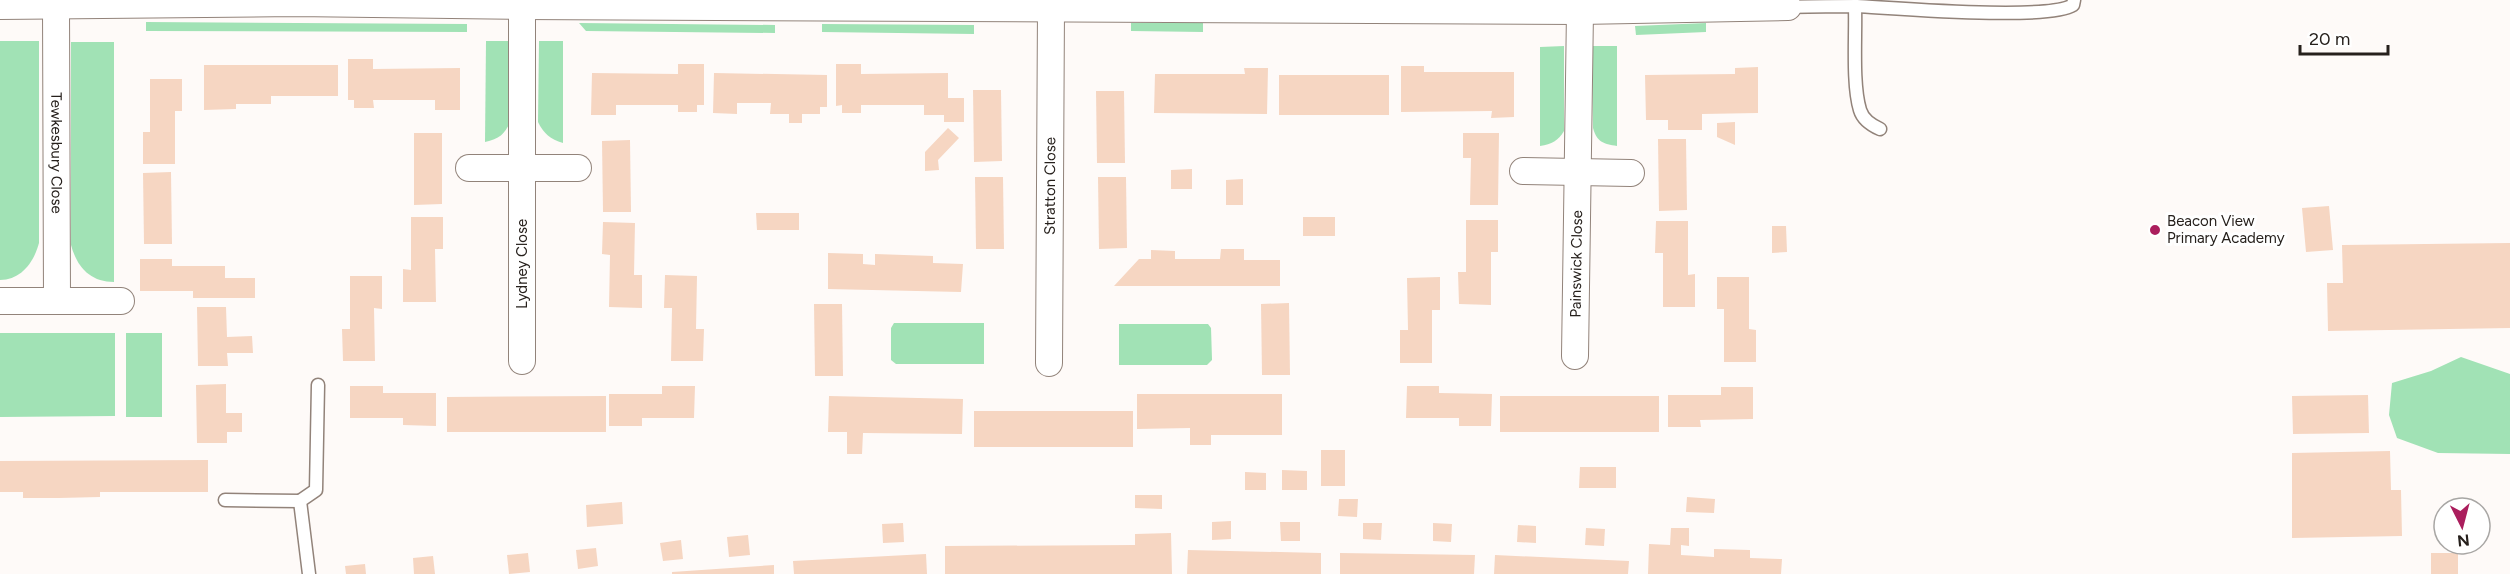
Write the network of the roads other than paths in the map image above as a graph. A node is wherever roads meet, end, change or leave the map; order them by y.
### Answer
1 (2074, 0) edge
2 (295, 1) edge
3 (0, 6) edge
4 (56, 6) junction
5 (522, 6) junction
6 (1855, 6) junction
7 (2002, 6) edge
8 (1788, 7) joint
9 (1051, 8) junction
10 (1580, 11) junction
11 (1880, 129) dead end
12 (469, 168) dead end
13 (522, 168) junction
14 (578, 168) dead end
15 (1523, 171) dead end
16 (1578, 172) junction
17 (1632, 173) dead end
18 (0, 301) edge
19 (57, 301) junction
20 (121, 301) dead end
21 (1575, 356) dead end
22 (522, 361) dead end
23 (1049, 363) dead end
24 (318, 385) dead end
25 (225, 500) dead end
26 (300, 501) junction
27 (309, 574) edge

1 - 7 lane
2 - 4 street
2 - 5 street
3 - 4 street
4 - 19 street, Tewkesbury Close
5 - 9 street
5 - 13 street, Lydney Close
6 - 7 lane
6 - 8 lane
6 - 11 lane
8 - 10 street
9 - 10 street
9 - 23 street, Stratton Close
10 - 16 street, Painswick Close
12 - 13 street
13 - 14 street
13 - 22 street, Lydney Close
15 - 16 street
16 - 17 street
16 - 21 street, Painswick Close
18 - 19 street
19 - 20 street
24 - 26 lane
25 - 26 lane
26 - 27 lane

